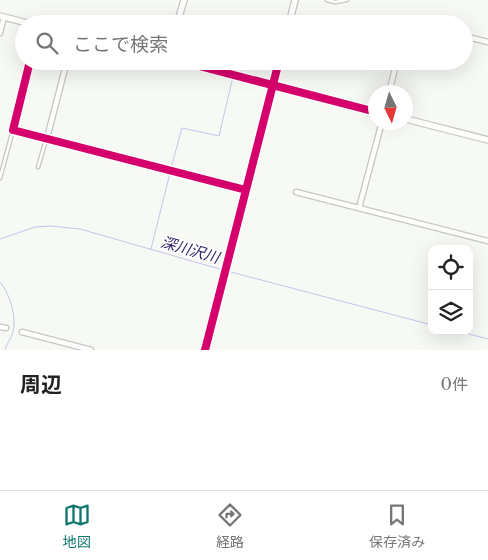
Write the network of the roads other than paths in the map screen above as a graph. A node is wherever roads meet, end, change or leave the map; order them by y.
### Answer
1 (184, 0) edge
2 (295, 0) edge
3 (327, 0) edge
4 (347, 0) edge
5 (180, 15) edge
6 (291, 15) edge
7 (2, 16) edge
8 (15, 20) edge
9 (0, 33) edge
10 (473, 38) edge
11 (488, 42) edge
12 (28, 70) edge
13 (65, 70) edge
14 (215, 70) edge
15 (277, 70) edge
16 (395, 70) edge
17 (273, 85) junction
18 (391, 85) edge
19 (368, 110) edge
20 (413, 121) edge
21 (13, 130) junction
22 (380, 130) edge
23 (47, 138) junction
24 (488, 140) edge
25 (38, 167) dead end
26 (0, 178) edge
27 (246, 190) junction
28 (296, 192) dead end
29 (359, 208) junction
30 (488, 241) edge
31 (0, 327) edge
32 (6, 328) dead end
33 (22, 332) dead end
34 (91, 350) edge
35 (205, 350) edge

1 - 5 street
2 - 6 street
3 - 4 lane
7 - 8 street
7 - 9 street
10 - 11 street
12 - 21 street
13 - 23 street
14 - 17 street
15 - 17 street
16 - 18 street
17 - 19 street
17 - 27 street
20 - 24 street
21 - 23 street
21 - 26 lane
22 - 29 street
23 - 25 lane
23 - 27 street
27 - 35 street
28 - 29 street
29 - 30 street
31 - 32 street
33 - 34 street

